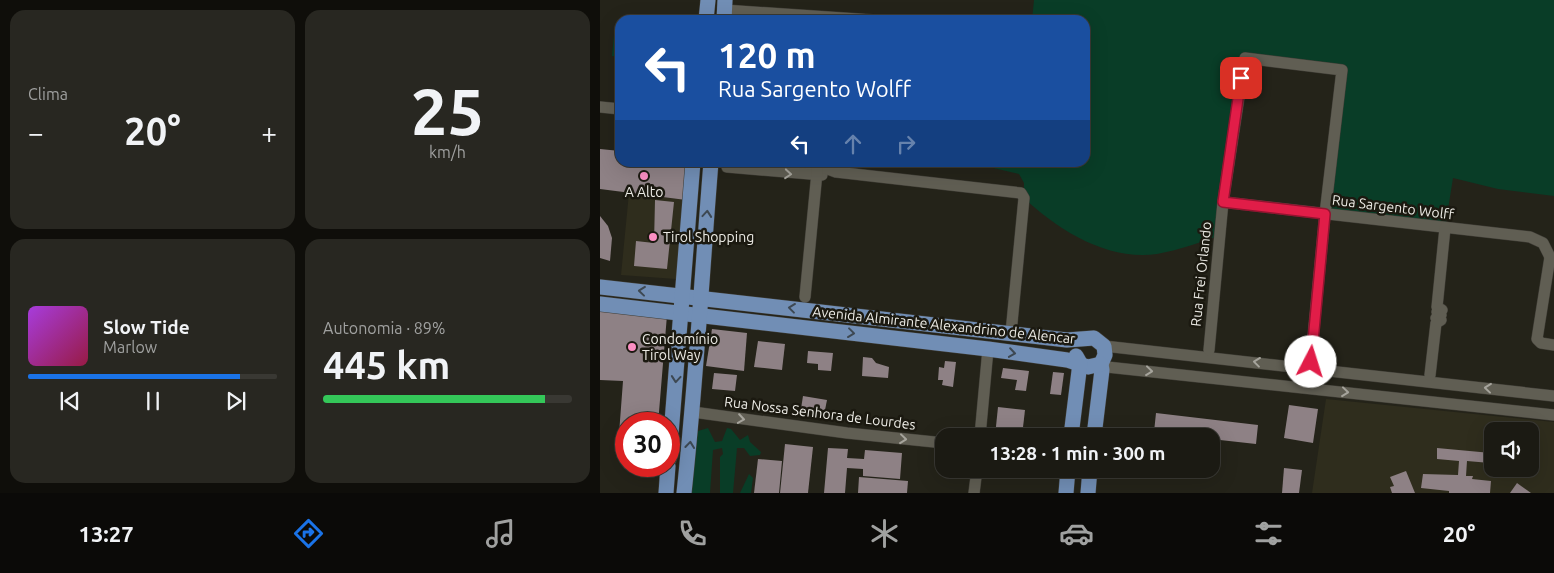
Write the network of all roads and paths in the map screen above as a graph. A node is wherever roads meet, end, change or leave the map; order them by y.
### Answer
1 (708, 0) edge
2 (724, 10) edge
3 (706, 15) edge
4 (785, 15) edge
5 (600, 107) edge
6 (615, 109) edge
7 (694, 167) edge
8 (711, 167) edge
9 (727, 167) edge
10 (817, 168) edge
11 (1223, 202) junction
12 (1325, 214) junction
13 (1445, 228) junction
14 (1552, 257) edge
15 (600, 287) edge
16 (684, 295) junction
17 (700, 297) junction
18 (805, 297) dead end
19 (1549, 299) edge
20 (600, 304) edge
21 (682, 313) junction
22 (698, 316) junction
23 (1011, 334) junction
24 (1074, 341) junction
25 (1549, 344) edge
26 (1104, 346) junction
27 (988, 349) junction
28 (1209, 350) dead end
29 (1068, 361) junction
30 (1101, 364) junction
31 (1288, 366) junction
32 (1310, 368) junction
33 (1430, 375) dead end
34 (1078, 378) junction
35 (1396, 378) junction
36 (1284, 386) junction
37 (1509, 391) junction
38 (1554, 396) edge
39 (1394, 398) junction
40 (1506, 410) junction
41 (673, 412) edge
42 (693, 412) junction
43 (1554, 415) edge
44 (981, 428) edge
45 (1072, 428) edge
46 (1095, 428) edge
47 (935, 442) edge
48 (667, 477) edge
49 (976, 478) edge
50 (1067, 478) edge
51 (1089, 478) edge
52 (666, 493) edge
53 (684, 493) edge
54 (974, 493) edge
55 (1066, 493) edge
56 (1088, 493) edge

1 - 3 main road
2 - 4 street
5 - 6 street
7 - 16 main road
17 -> 8 main road
9 -> 10 street
10 - 18 street
10 - 23 street
11 - 12 street, Rua Sargento Wolff
11 - 12 street, Rua Frei Orlando
11 - 28 street, Rua Frei Orlando
12 - 13 street, Rua Sargento Wolff
12 - 32 street
13 - 14 street, Rua Sargento Wolff
13 - 33 street
14 - 19 street
16 -> 15 main road, Avenida Almirante Alexandrino de Alencar
16 - 17 main road, Avenida Almirante Alexandrino de Alencar
16 - 21 main road
17 - 22 main road
23 -> 17 main road, Avenida Almirante Alexandrino de Alencar
19 - 25 street
20 - 21 main road, Avenida Almirante Alexandrino de Alencar
21 - 22 main road, Avenida Almirante Alexandrino de Alencar
21 -> 41 main road
22 -> 27 main road, Avenida Almirante Alexandrino de Alencar
22 - 42 main road
23 - 24 main road, Avenida Almirante Alexandrino de Alencar
24 - 26 main road, Avenida Almirante Alexandrino de Alencar
24 - 29 main road
26 - 30 main road
31 -> 26 street, Avenida Almirante Alexandrino de Alencar
27 -> 29 main road, Avenida Almirante Alexandrino de Alencar
27 - 44 street
29 - 30 main road, Avenida Almirante Alexandrino de Alencar
29 - 34 main road
29 - 34 main road
30 -> 36 street, Avenida Almirante Alexandrino de Alencar
30 - 46 main road
31 - 32 street, Avenida Almirante Alexandrino de Alencar
31 - 36 street
32 - 35 street, Avenida Almirante Alexandrino de Alencar
34 - 45 main road
37 -> 35 street, Avenida Almirante Alexandrino de Alencar
35 - 39 street
36 -> 39 street, Avenida Almirante Alexandrino de Alencar
37 - 38 street, Avenida Almirante Alexandrino de Alencar
37 - 40 street
39 - 40 street, Avenida Almirante Alexandrino de Alencar
40 - 43 street, Avenida Almirante Alexandrino de Alencar
42 -> 47 street, Rua Nossa Senhora de Lourdes
53 -> 42 main road
48 - 52 main road
49 - 54 street
50 - 55 main road
51 - 56 main road

